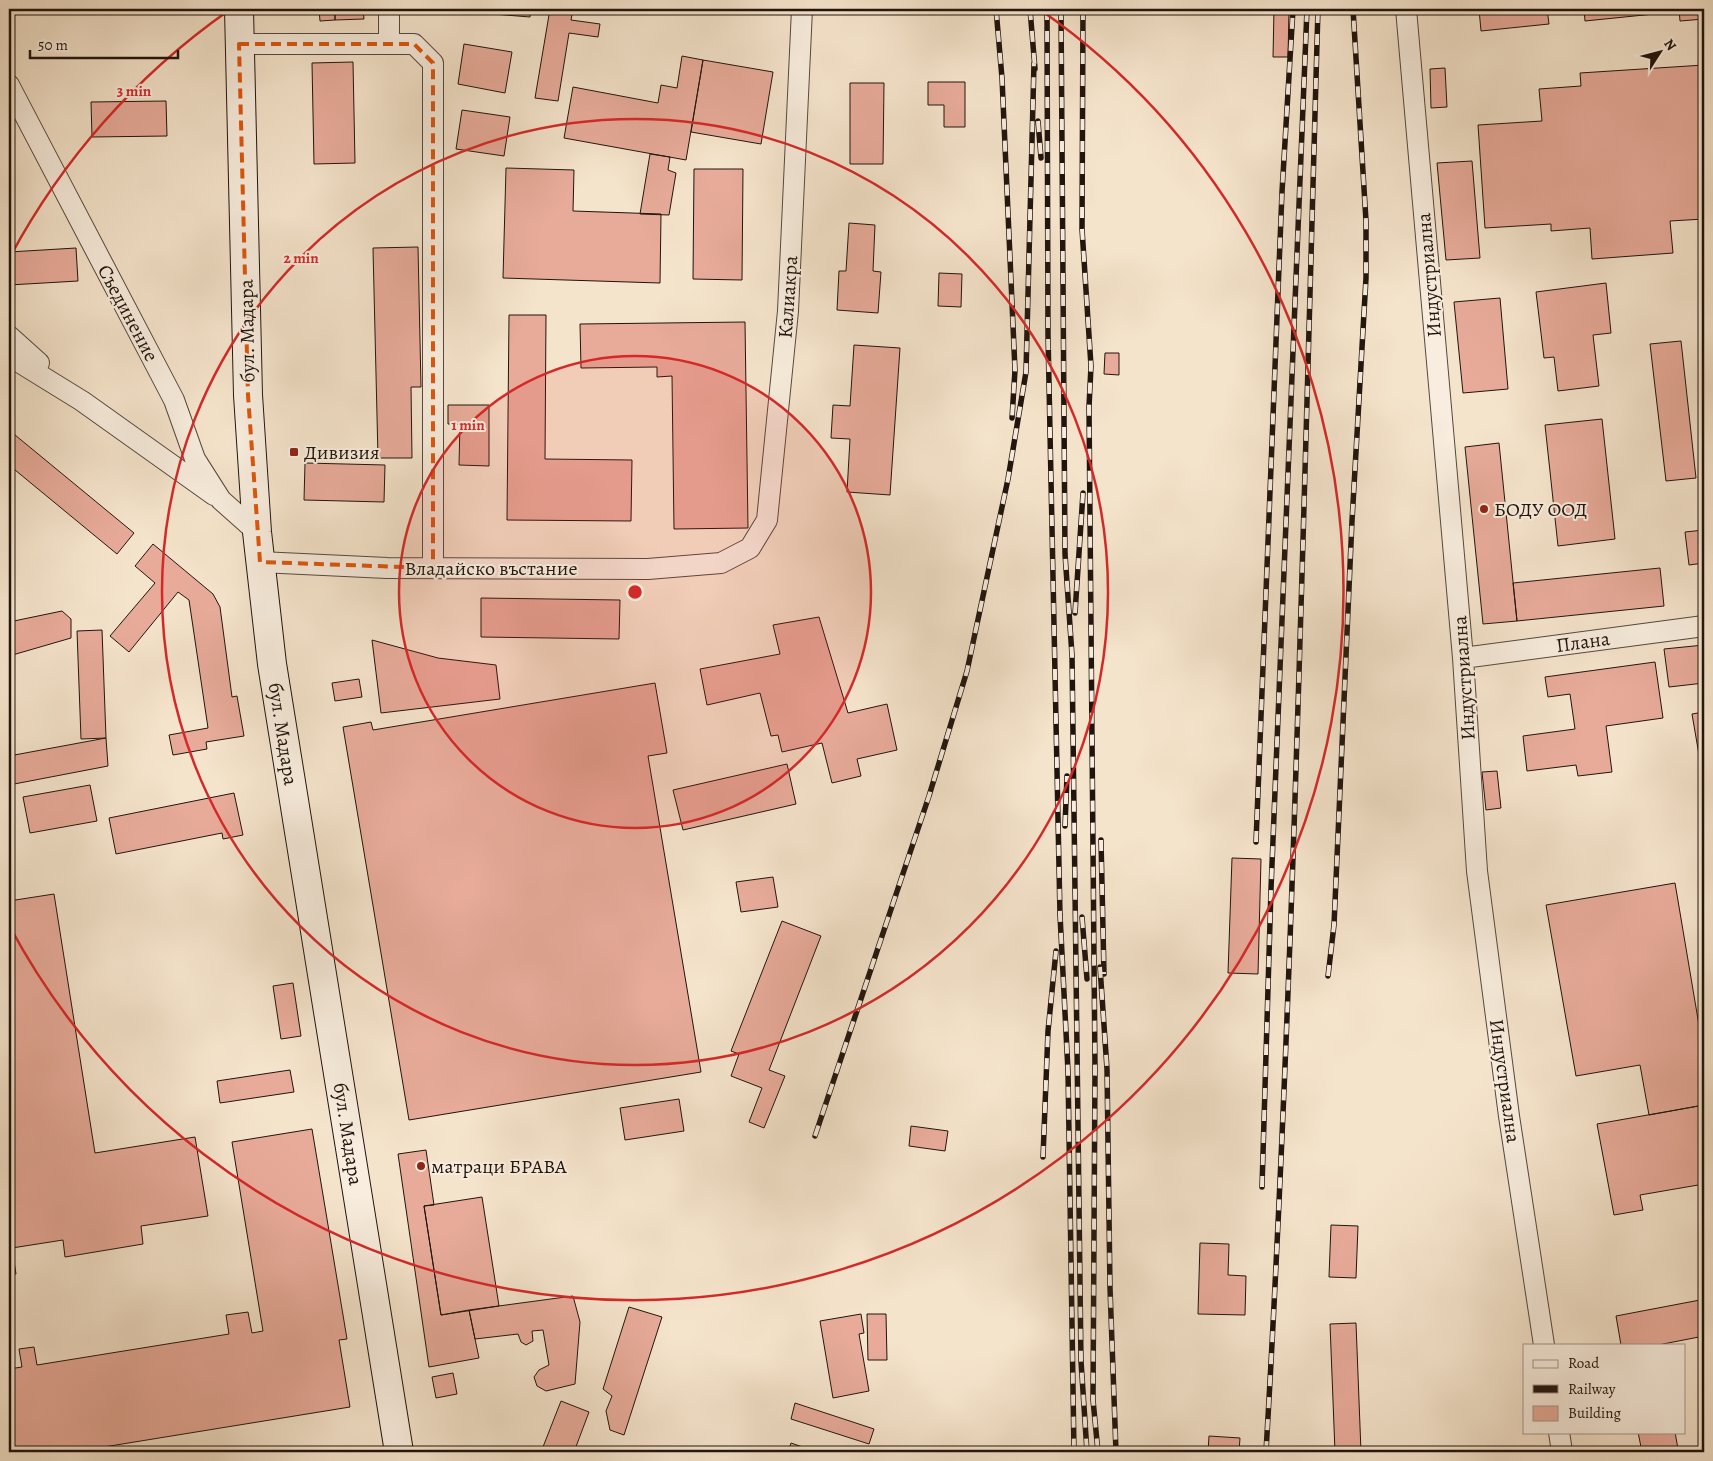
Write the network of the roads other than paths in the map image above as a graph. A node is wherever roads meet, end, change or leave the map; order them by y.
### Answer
1 (239, 9) edge
2 (388, 9) edge
3 (802, 9) edge
4 (1406, 9) edge
5 (389, 42) junction
6 (239, 44) junction
7 (9, 85) edge
8 (9, 336) edge
9 (9, 356) edge
10 (82, 401) junction
11 (221, 500) junction
12 (257, 532) junction
13 (260, 562) junction
14 (721, 563) joint
15 (433, 568) junction
16 (1704, 626) edge
17 (1463, 658) junction
18 (1544, 1344) edge
19 (1559, 1434) edge
20 (400, 1452) edge
21 (1562, 1452) edge

1 - 6 main road, бул. Мадара
2 - 5 street
3 - 14 street, Калиакра
4 - 17 street, Индустриална
5 - 6 street
5 - 15 street
6 - 12 main road, бул. Мадара
7 - 11 street, Съединение
8 - 10 street
9 - 10 street
10 - 11 street
11 - 12 street, Съединение
12 - 13 main road, бул. Мадара
13 - 15 street, Владайско въстание
13 - 20 main road, бул. Мадара
14 - 15 street, Владайско въстание
16 - 17 street, Плана
17 - 18 street, Индустриална
19 - 21 street

